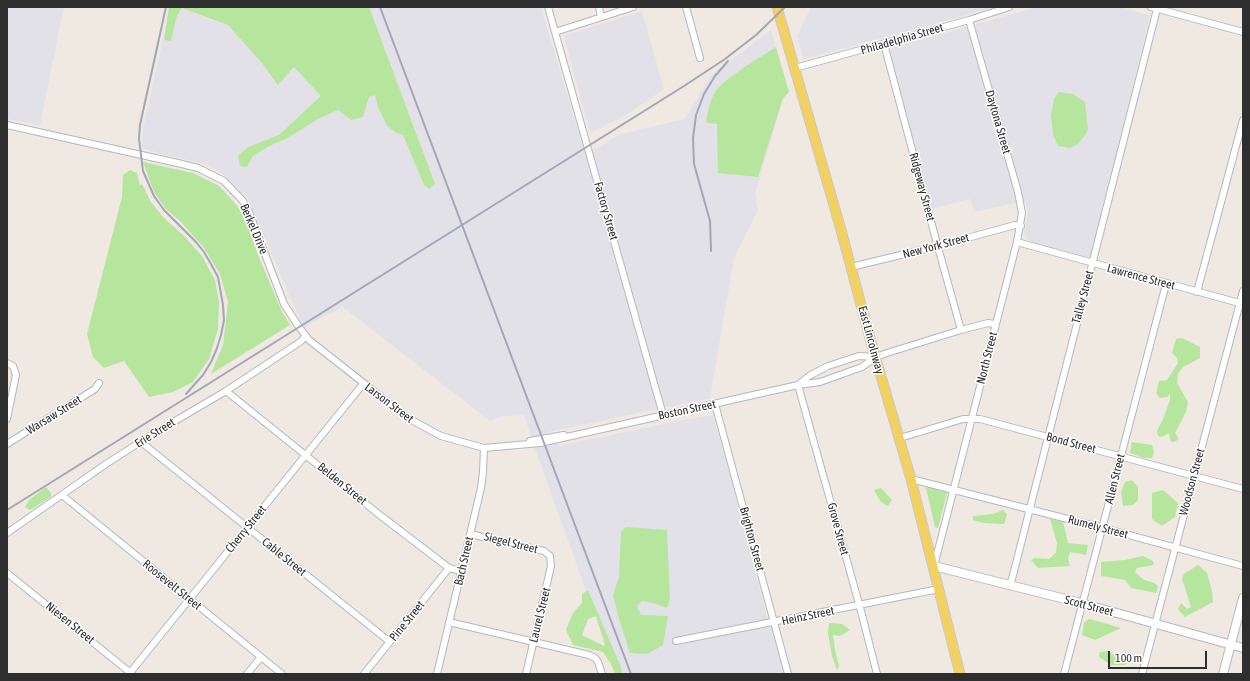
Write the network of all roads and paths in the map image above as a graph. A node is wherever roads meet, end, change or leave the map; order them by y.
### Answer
1 (548, 7) edge
2 (598, 7) edge
3 (633, 7) edge
4 (686, 7) edge
5 (777, 7) edge
6 (1009, 7) edge
7 (1154, 8) edge
8 (601, 17) junction
9 (970, 20) junction
10 (555, 32) junction
11 (1243, 32) edge
12 (884, 44) junction
13 (700, 58) dead end
14 (795, 68) junction
15 (1243, 120) edge
16 (7, 125) edge
17 (1020, 226) junction
18 (1017, 242) junction
19 (938, 246) junction
20 (1092, 264) junction
21 (851, 267) junction
22 (1166, 284) junction
23 (1243, 291) edge
24 (1197, 292) junction
25 (1241, 304) edge
26 (995, 324) junction
27 (961, 330) junction
28 (306, 336) junction
29 (876, 357) junction
30 (7, 363) edge
31 (99, 383) dead end
32 (363, 384) junction
33 (798, 385) junction
34 (226, 391) junction
35 (715, 404) junction
36 (663, 415) junction
37 (7, 419) edge
38 (971, 419) junction
39 (900, 438) junction
40 (1048, 438) junction
41 (141, 442) junction
42 (7, 444) edge
43 (484, 448) junction
44 (305, 455) junction
45 (1121, 456) junction
46 (1194, 476) junction
47 (911, 479) junction
48 (954, 489) junction
49 (1243, 489) edge
50 (62, 495) junction
51 (1029, 509) junction
52 (247, 528) junction
53 (1103, 528) junction
54 (7, 533) edge
55 (470, 534) junction
56 (1175, 547) junction
57 (550, 556) joint
58 (934, 566) junction
59 (1243, 566) edge
60 (449, 568) junction
61 (461, 572) junction
62 (7, 573) edge
63 (1009, 586) junction
64 (939, 589) junction
65 (1243, 598) edge
66 (189, 599) junction
67 (1083, 604) junction
68 (859, 605) junction
69 (449, 622) junction
70 (775, 622) junction
71 (1155, 624) junction
72 (533, 641) junction
73 (676, 641) dead end
74 (390, 642) junction
75 (1231, 644) junction
76 (1243, 648) edge
77 (261, 657) junction
78 (130, 673) edge
79 (247, 674) edge
80 (282, 674) edge
81 (364, 674) edge
82 (436, 674) edge
83 (526, 674) edge
84 (602, 674) edge
85 (788, 674) edge
86 (877, 674) edge
87 (960, 674) edge
88 (1064, 674) edge
89 (1142, 674) edge
90 (1223, 674) edge

1 - 10 street, Factory Street
2 - 8 street
3 - 8 street
4 - 13 street
5 - 14 main road, East Lincolnway
6 - 9 street, Philadelphia Street
7 - 11 street
7 - 20 street, Talley Street
8 - 10 street
9 - 12 street, Philadelphia Street
9 - 17 street, Daytona Street
10 - 36 street, Factory Street
12 - 14 street, Philadelphia Street
12 - 19 street, Ridgeway Street
14 - 21 main road, East Lincolnway
15 - 24 street
16 - 28 street, Berkel Drive
17 - 18 street, North Street
17 - 19 street, New York Street
18 - 20 street, Lawrence Street
18 - 26 street, North Street
19 - 21 street, New York Street
19 - 27 street, Ridgeway Street
20 - 22 street, Lawrence Street
20 - 40 street, Talley Street
21 - 29 main road, East Lincolnway
22 - 24 street, Lawrence Street
22 - 45 street, Allen Street
23 - 25 street, Woodson Street
24 - 25 street, Lawrence Street
25 - 46 street, Woodson Street
26 - 27 street, Boston Street
26 - 38 street, North Street
27 - 29 street, Boston Street
28 - 32 street, Larson Street
28 - 34 street, Erie Street
29 - 33 street, Boston Street
29 - 33 street, Boston Street
29 - 39 main road, East Lincolnway
30 - 37 street
31 - 42 street, Warsaw Street
32 - 43 street, Larson Street
32 - 44 street, Cherry Street
33 - 35 street, Boston Street
33 - 68 street, Grove Street
34 - 41 street, Erie Street
34 - 44 street, Belden Street
35 - 36 street, Boston Street
35 - 70 street, Brighton Street
36 - 43 street, Boston Street
38 - 39 street, Bond Street
38 - 40 street, Bond Street
38 - 48 street, North Street
39 - 47 main road, East Lincolnway
40 - 45 street, Bond Street
40 - 51 street, Talley Street
41 - 50 street, Erie Street
41 - 52 street, Cable Street
43 - 55 street, Bach Street
44 - 52 street, Cherry Street
44 - 60 street, Belden Street
45 - 46 street, Bond Street
45 - 53 street, Allen Street
46 - 49 street, Bond Street
46 - 56 street, Woodson Street
47 - 48 street
47 - 58 main road, East Lincolnway
48 - 51 street, Rumely Street
48 - 58 street, North Street
50 - 54 street, Erie Street
50 - 66 street, Roosevelt Street
51 - 53 street, Rumely Street
51 - 63 street, Talley Street
52 - 66 street, Cherry Street
52 - 74 street, Cable Street
53 - 56 street, Rumely Street
53 - 67 street, Allen Street
55 - 57 street, Siegel Street
55 - 61 street, Bach Street
56 - 59 street, Rumely Street
56 - 71 street, Woodson Street
57 - 72 street, Laurel Street
58 - 63 street, Scott Street
58 - 64 main road, East Lincolnway
60 - 61 street, Belden Street
60 - 74 street, Pine Street
61 - 69 street, Bach Street
62 - 78 street, Niesen Street
63 - 67 street, Scott Street
64 - 68 street, Heinz Street
64 - 87 main road, East Lincolnway
65 - 75 street
66 - 77 street, Roosevelt Street
66 - 78 street, Cherry Street
67 - 71 street, Scott Street
67 - 88 street, Allen Street
68 - 70 street, Heinz Street
68 - 86 street, Grove Street
69 - 72 street
69 - 82 street, Bach Street
70 - 73 street, Heinz Street
70 - 85 street, Brighton Street
71 - 75 street, Scott Street
71 - 89 street, Woodson Street
72 - 83 street, Laurel Street
72 - 84 street
74 - 81 street, Pine Street
75 - 76 street, Scott Street
75 - 90 street
77 - 79 street
77 - 80 street, Roosevelt Street

